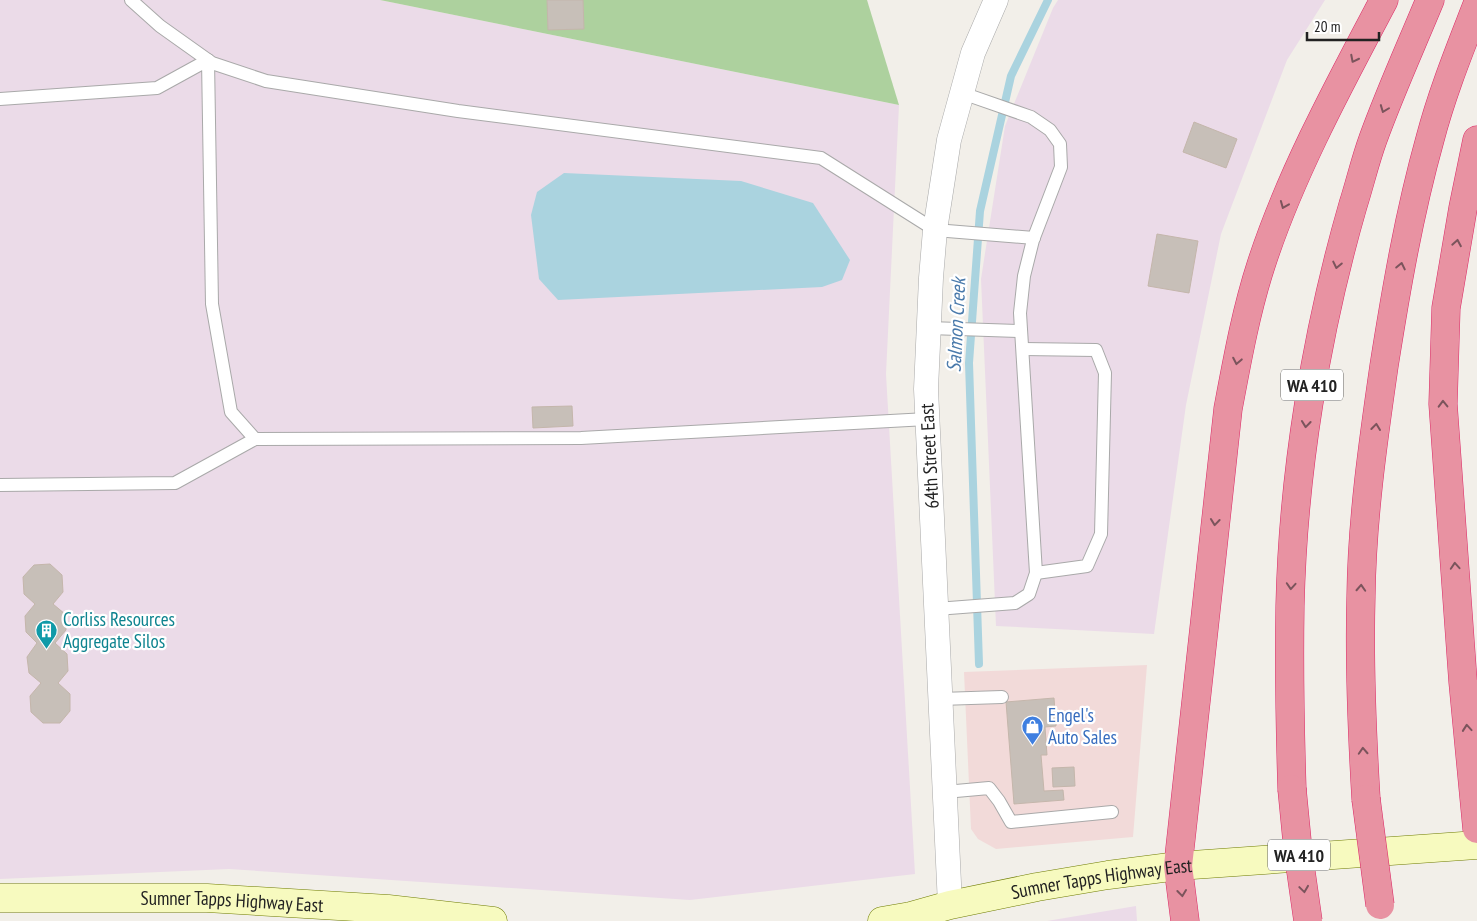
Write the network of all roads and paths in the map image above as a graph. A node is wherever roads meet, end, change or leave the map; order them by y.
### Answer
1 (131, 0) edge
2 (996, 0) edge
3 (1384, 0) edge
4 (1430, 0) edge
5 (1477, 5) edge
6 (208, 60) junction
7 (962, 93) junction
8 (0, 99) edge
9 (1477, 140) edge
10 (935, 230) junction
11 (1034, 238) junction
12 (929, 328) junction
13 (1021, 331) junction
14 (1023, 349) junction
15 (927, 419) junction
16 (255, 439) junction
17 (0, 485) edge
18 (1036, 573) junction
19 (936, 609) junction
20 (1002, 697) dead end
21 (940, 699) junction
22 (945, 792) junction
23 (1112, 812) dead end
24 (1477, 829) edge
25 (1477, 845) edge
26 (1178, 866) junction
27 (0, 898) edge
28 (951, 913) edge
29 (1382, 913) edge
30 (493, 921) edge
31 (882, 921) edge
32 (1186, 921) edge
33 (1308, 921) edge

1 - 6 lane
2 - 7 street, 64th Street East
3 -> 26 highway
4 -> 33 highway, WA 410, bridge
29 -> 5 highway, bridge
6 - 8 lane
6 - 10 lane
6 - 16 lane
7 - 10 street, 64th Street East
7 - 11 lane
24 -> 9 highway
10 - 11 lane
10 - 12 street, 64th Street East
11 - 13 lane
12 - 13 lane
12 - 15 street, 64th Street East
13 - 14 lane
14 - 18 lane
14 - 18 lane
15 - 16 lane
15 - 19 street, 64th Street East
16 - 17 lane
18 - 19 lane
19 - 21 street, 64th Street East
20 - 21 lane
21 - 22 street, 64th Street East
22 - 23 lane
22 - 28 street, 64th Street East
25 - 26 street, Sumner Tapps Highway East
26 - 28 street, Sumner Tapps Highway East
26 -> 32 highway
27 - 30 street, Sumner Tapps Highway East
28 - 31 street, Sumner Tapps Highway East

